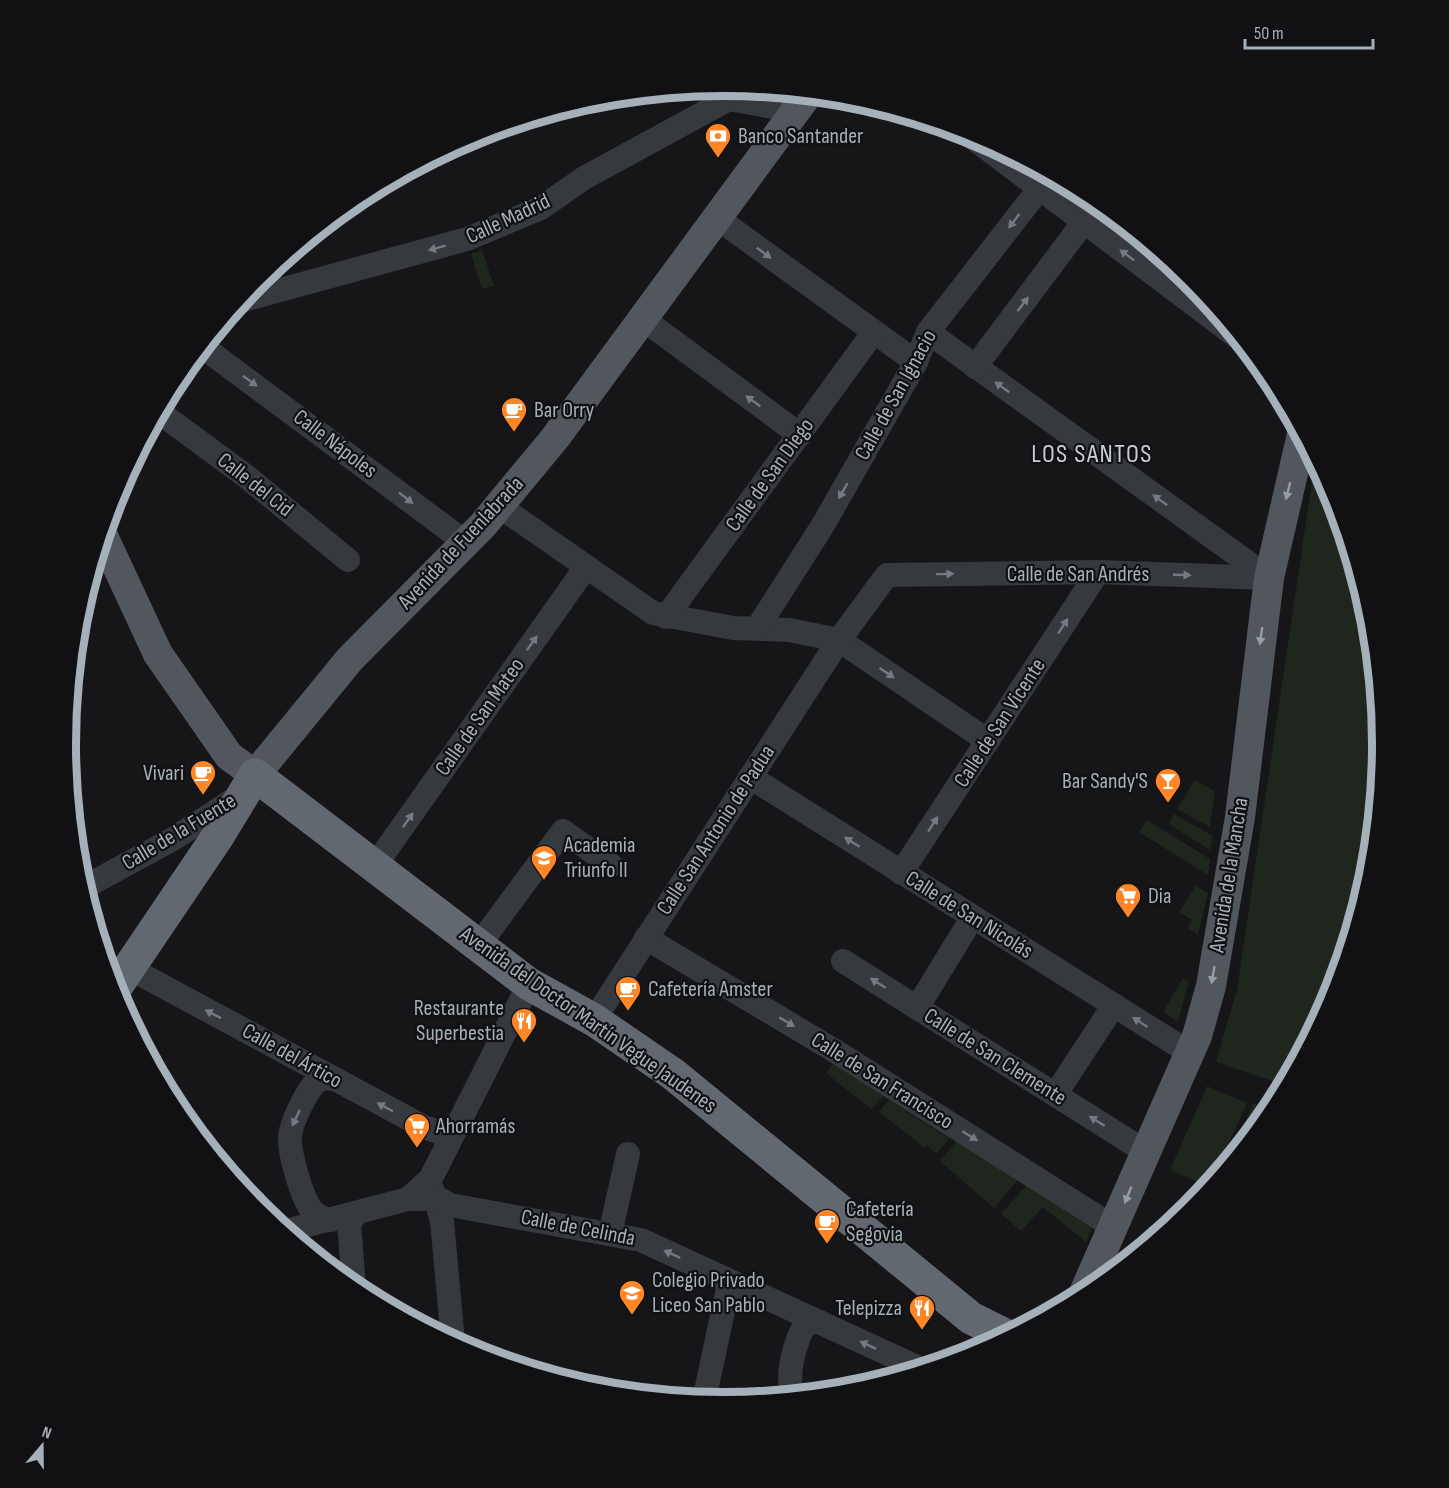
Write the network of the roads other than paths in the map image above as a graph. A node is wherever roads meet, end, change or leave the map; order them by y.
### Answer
1 (717, 96) edge
2 (755, 97) edge
3 (802, 102) edge
4 (1044, 182) edge
5 (1092, 210) edge
6 (717, 218) junction
7 (1084, 222) junction
8 (1177, 280) edge
9 (256, 297) edge
10 (643, 319) junction
11 (928, 332) junction
12 (873, 333) junction
13 (209, 351) edge
14 (916, 362) junction
15 (975, 368) junction
16 (165, 417) edge
17 (800, 435) junction
18 (1299, 445) edge
19 (500, 506) junction
20 (465, 542) junction
21 (108, 546) edge
22 (1225, 547) junction
23 (348, 560) dead end
24 (586, 567) junction
25 (1098, 572) junction
26 (887, 575) joint
27 (1214, 576) junction
28 (1269, 578) junction
29 (666, 617) junction
30 (758, 627) junction
31 (839, 640) junction
32 (988, 741) junction
33 (750, 777) junction
34 (249, 784) junction
35 (611, 866) dead end
36 (374, 867) junction
37 (902, 873) junction
38 (92, 883) edge
39 (972, 918) junction
40 (646, 938) junction
41 (478, 946) junction
42 (843, 962) dead end
43 (122, 979) edge
44 (529, 984) junction
45 (1114, 1005) junction
46 (917, 1008) junction
47 (594, 1020) junction
48 (1190, 1053) junction
49 (333, 1079) junction
50 (1055, 1095) junction
51 (456, 1128) junction
52 (1146, 1152) junction
53 (628, 1154) dead end
54 (442, 1203) junction
55 (356, 1214) junction
56 (331, 1220) junction
57 (1115, 1228) junction
58 (295, 1229) edge
59 (610, 1234) junction
60 (353, 1275) edge
61 (724, 1278) junction
62 (1091, 1279) edge
63 (971, 1318) junction
64 (820, 1322) junction
65 (997, 1331) edge
66 (452, 1332) edge
67 (980, 1339) edge
68 (911, 1364) edge
69 (791, 1388) edge
70 (706, 1392) edge

1 -> 9 street, Calle Madrid
2 - 3 street
3 - 6 main road, Avenida de Fuenlabrada
4 - 7 street
4 -> 11 street, Calle de San Ignacio
5 - 7 street
6 - 10 main road, Avenida de Fuenlabrada
6 -> 12 street
8 -> 7 street
15 -> 7 street
17 -> 10 street
10 - 19 main road, Avenida de Fuenlabrada
11 - 14 street, Calle de San Ignacio
11 - 15 street
12 - 14 street
12 - 17 street, Calle de San Diego
13 -> 20 street, Calle Nápoles
14 -> 30 street, Calle de San Ignacio
22 -> 15 street
16 - 23 street, Calle del Cid
17 - 29 street, Calle de San Diego
18 -> 28 main road, Avenida de la Mancha
19 - 20 main road, Avenida de Fuenlabrada
19 - 24 street
20 - 34 main road, Avenida de Fuenlabrada
21 - 34 main road
22 - 27 street
22 - 28 street
24 - 29 street
36 -> 24 street, Calle de San Mateo
26 -> 25 street, Calle de San Andrés
25 -> 27 street, Calle de San Andrés
32 -> 25 street, Calle de San Vicente
26 - 31 street, Calle San Antonio de Padua
27 - 28 street, Calle de San Andrés
28 -> 48 main road, Avenida de la Mancha
29 - 30 street
30 - 31 street
31 -> 32 street
31 - 33 street, Calle San Antonio de Padua
37 -> 32 street, Calle de San Vicente
37 -> 33 street, Calle de San Nicolás
33 - 40 street, Calle San Antonio de Padua
34 - 36 highway, Avenida del Doctor Martín Vegue Jaudenes
34 - 38 street, Calle de la Fuente
34 - 43 highway, Avenida de Fuenlabrada
35 - 41 street
36 - 41 highway, Avenida del Doctor Martín Vegue Jaudenes
37 - 39 street, Calle de San Nicolás
39 - 45 street, Calle de San Nicolás
39 - 46 street
40 - 47 street, Calle San Antonio de Padua
40 -> 57 street, Calle de San Francisco
41 - 44 highway, Avenida del Doctor Martín Vegue Jaudenes
46 -> 42 street, Calle de San Clemente
49 -> 43 street, Calle del Ártico
44 - 47 highway, Avenida del Doctor Martín Vegue Jaudenes
44 - 51 street
48 -> 45 street, Calle de San Nicolás
45 - 50 street
46 - 50 street, Calle de San Clemente
47 - 63 highway, Avenida del Doctor Martín Vegue Jaudenes
48 - 52 main road, Avenida de la Mancha
51 -> 49 street, Calle del Ártico
49 -> 56 street
52 -> 50 street, Calle de San Clemente
51 - 54 street
52 -> 57 main road, Avenida de la Mancha
53 - 59 street
54 - 55 street
54 - 59 street, Calle de Celinda
54 - 66 street
55 - 56 street
55 - 60 street
56 - 58 street
57 - 62 main road, Avenida de la Mancha
61 -> 59 street, Calle de Celinda
61 - 64 street, Calle de Celinda
61 - 70 street
63 - 65 highway, Avenida del Doctor Martín Vegue Jaudenes
63 - 67 highway, Avenida del Doctor Martín Vegue Jaudenes
68 -> 64 street, Calle de Celinda
64 - 69 street

